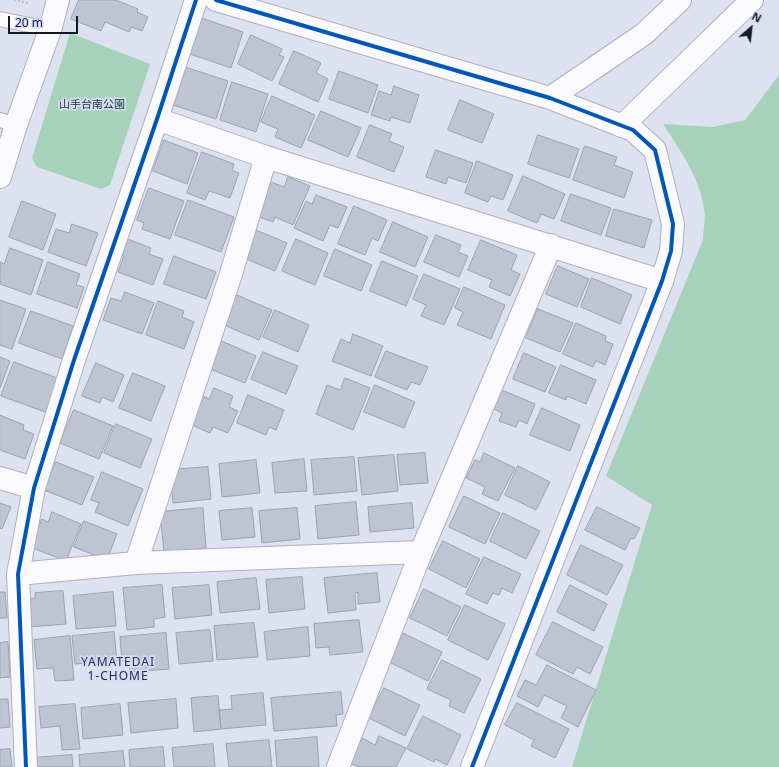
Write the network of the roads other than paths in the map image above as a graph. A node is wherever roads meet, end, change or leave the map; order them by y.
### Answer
1 (58, 0) edge
2 (196, 0) edge
3 (216, 0) edge
4 (680, 0) edge
5 (752, 0) edge
6 (0, 19) edge
7 (51, 27) junction
8 (550, 98) junction
9 (157, 118) junction
10 (8, 122) edge
11 (622, 126) junction
12 (266, 156) junction
13 (0, 177) edge
14 (551, 245) junction
15 (662, 281) junction
16 (0, 478) edge
17 (34, 488) junction
18 (422, 552) junction
19 (136, 563) junction
20 (18, 574) junction
21 (26, 767) edge
22 (338, 767) edge
23 (472, 767) edge

1 - 7 street
2 - 9 street
3 - 8 street
4 - 8 street
5 - 11 street
6 - 7 lane
7 - 10 street
8 - 11 street
9 - 12 street
9 - 17 street
10 - 13 street
11 - 15 street
12 - 14 street
12 - 19 street
14 - 15 street
14 - 18 street
15 - 23 street
16 - 17 street
17 - 20 street
18 - 19 street
18 - 22 street
19 - 20 street
20 - 21 street

